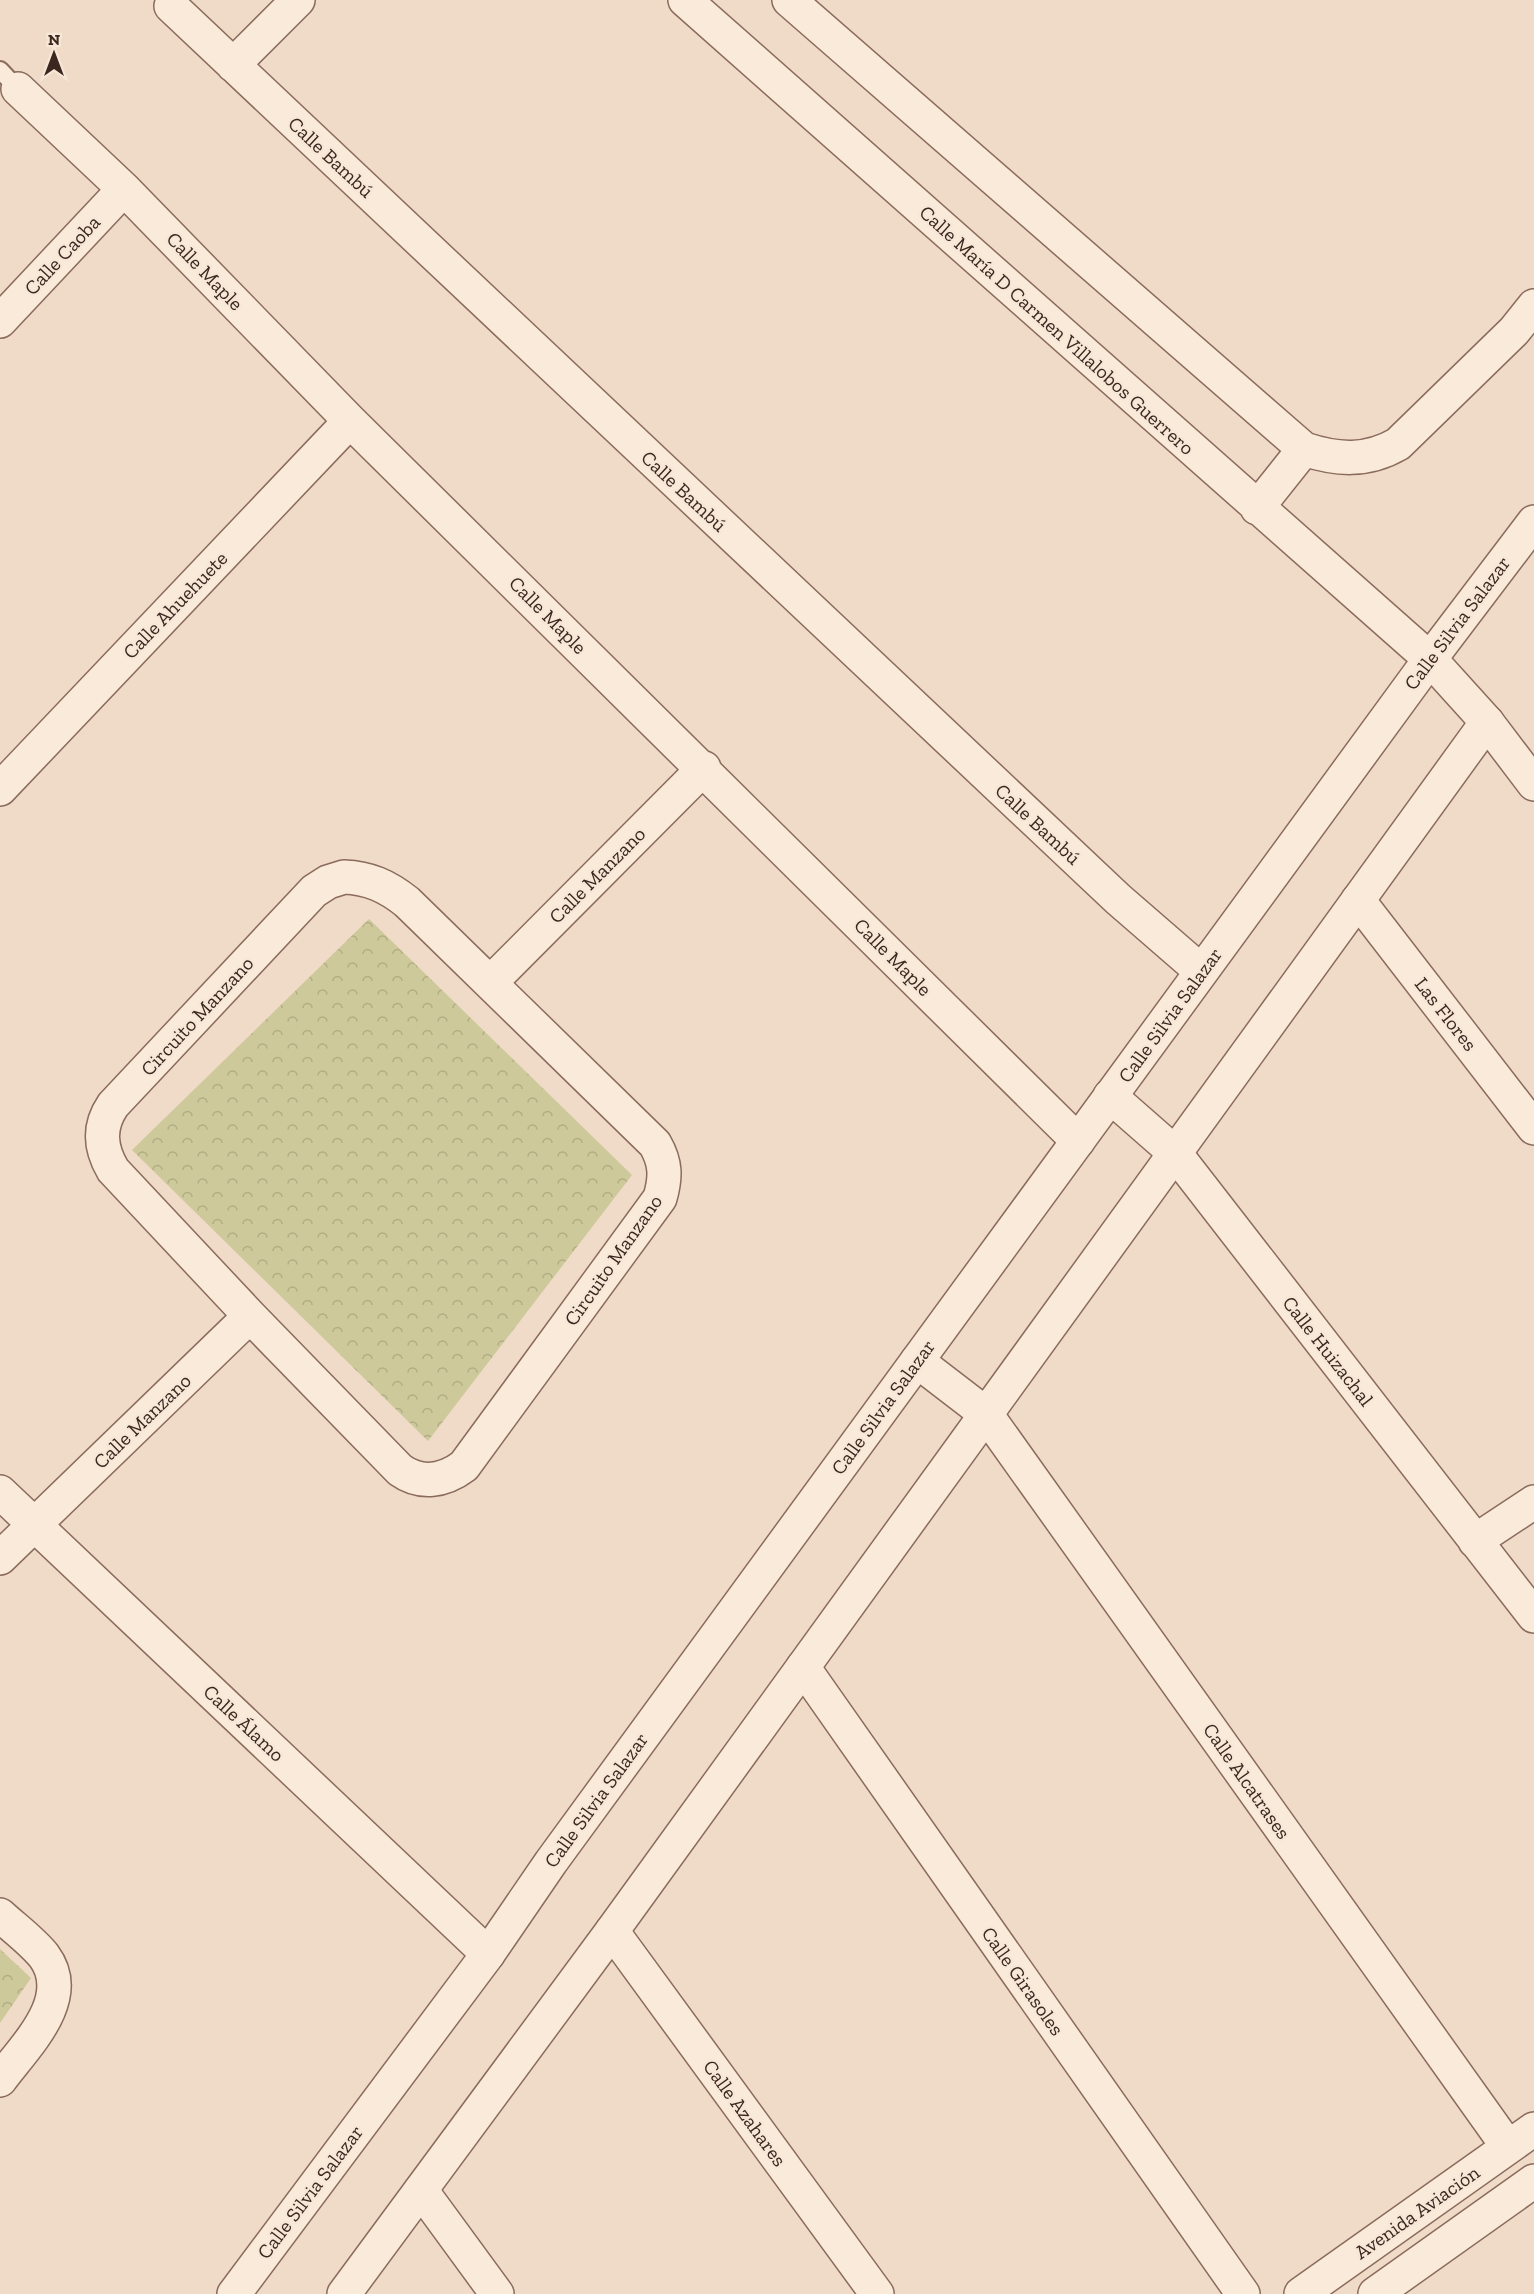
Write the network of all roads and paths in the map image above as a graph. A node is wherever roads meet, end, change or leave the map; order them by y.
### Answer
1 (298, 0) edge
2 (685, 0) edge
3 (789, 0) edge
4 (171, 6) dead end
5 (233, 65) junction
6 (9, 80) edge
7 (124, 189) junction
8 (1534, 306) edge
9 (0, 321) edge
10 (1524, 339) edge
11 (350, 421) junction
12 (1304, 449) junction
13 (1257, 508) junction
14 (1534, 522) edge
15 (1430, 659) junction
16 (1487, 722) junction
17 (704, 768) junction
18 (1534, 784) edge
19 (0, 789) edge
20 (1358, 900) junction
21 (1201, 971) junction
22 (491, 982) junction
23 (1110, 1096) junction
24 (1534, 1128) edge
25 (1078, 1141) junction
26 (1175, 1153) junction
27 (250, 1316) junction
28 (917, 1361) junction
29 (986, 1414) junction
30 (0, 1492) edge
31 (1534, 1502) edge
32 (34, 1525) junction
33 (1475, 1541) junction
34 (0, 1558) edge
35 (1534, 1616) edge
36 (803, 1667) junction
37 (0, 1915) edge
38 (612, 1931) junction
39 (488, 1954) junction
40 (0, 2080) edge
41 (1521, 2138) edge
42 (1534, 2181) edge
43 (421, 2190) junction
44 (234, 2294) edge
45 (344, 2294) edge
46 (497, 2294) edge
47 (877, 2294) edge
48 (1243, 2294) edge
49 (1301, 2294) edge
50 (1375, 2294) edge

1 - 5 street
2 - 13 street, Calle María D Carmen Villalobos Guerrero
3 - 12 street
4 - 5 street, Calle Bambú
5 - 21 street, Calle Bambú
6 - 7 street, Calle Maple
7 - 9 street, Calle Caoba
7 - 11 street, Calle Maple
8 - 10 street
10 - 12 street
11 - 17 street, Calle Maple
11 - 19 street, Calle Ahuehuete
12 - 13 street
13 - 15 street, Calle María D Carmen Villalobos Guerrero
14 - 15 street, Calle Silvia Salazar
15 - 16 street, Calle María D Carmen Villalobos Guerrero
15 - 21 street, Calle Silvia Salazar
16 - 18 street, Calle María D Carmen Villalobos Guerrero
16 - 20 street
17 - 22 street, Calle Manzano
17 - 25 street, Calle Maple
20 - 24 street, Las Flores
20 - 26 street
21 - 23 street, Calle Silvia Salazar
22 - 27 street, Circuito Manzano
22 - 27 street, Circuito Manzano
23 - 25 street, Calle Silvia Salazar
23 - 26 street, Calle Huizachal
25 - 28 street, Calle Silvia Salazar
26 - 29 street
26 - 33 street, Calle Huizachal
27 - 32 street, Calle Manzano
28 - 29 street, Calle Alcatrases
28 - 39 street, Calle Silvia Salazar
29 - 36 street
29 - 41 street, Calle Alcatrases
30 - 32 street, Calle Álamo
31 - 33 street
32 - 34 street, Calle Manzano
32 - 39 street, Calle Álamo
33 - 35 street, Calle Huizachal
36 - 38 street
36 - 48 street, Calle Girasoles
37 - 40 street
38 - 43 street
38 - 47 street, Calle Azahares
39 - 44 street, Calle Silvia Salazar
41 - 49 street, Avenida Aviación
42 - 50 street
43 - 45 street
43 - 46 street

